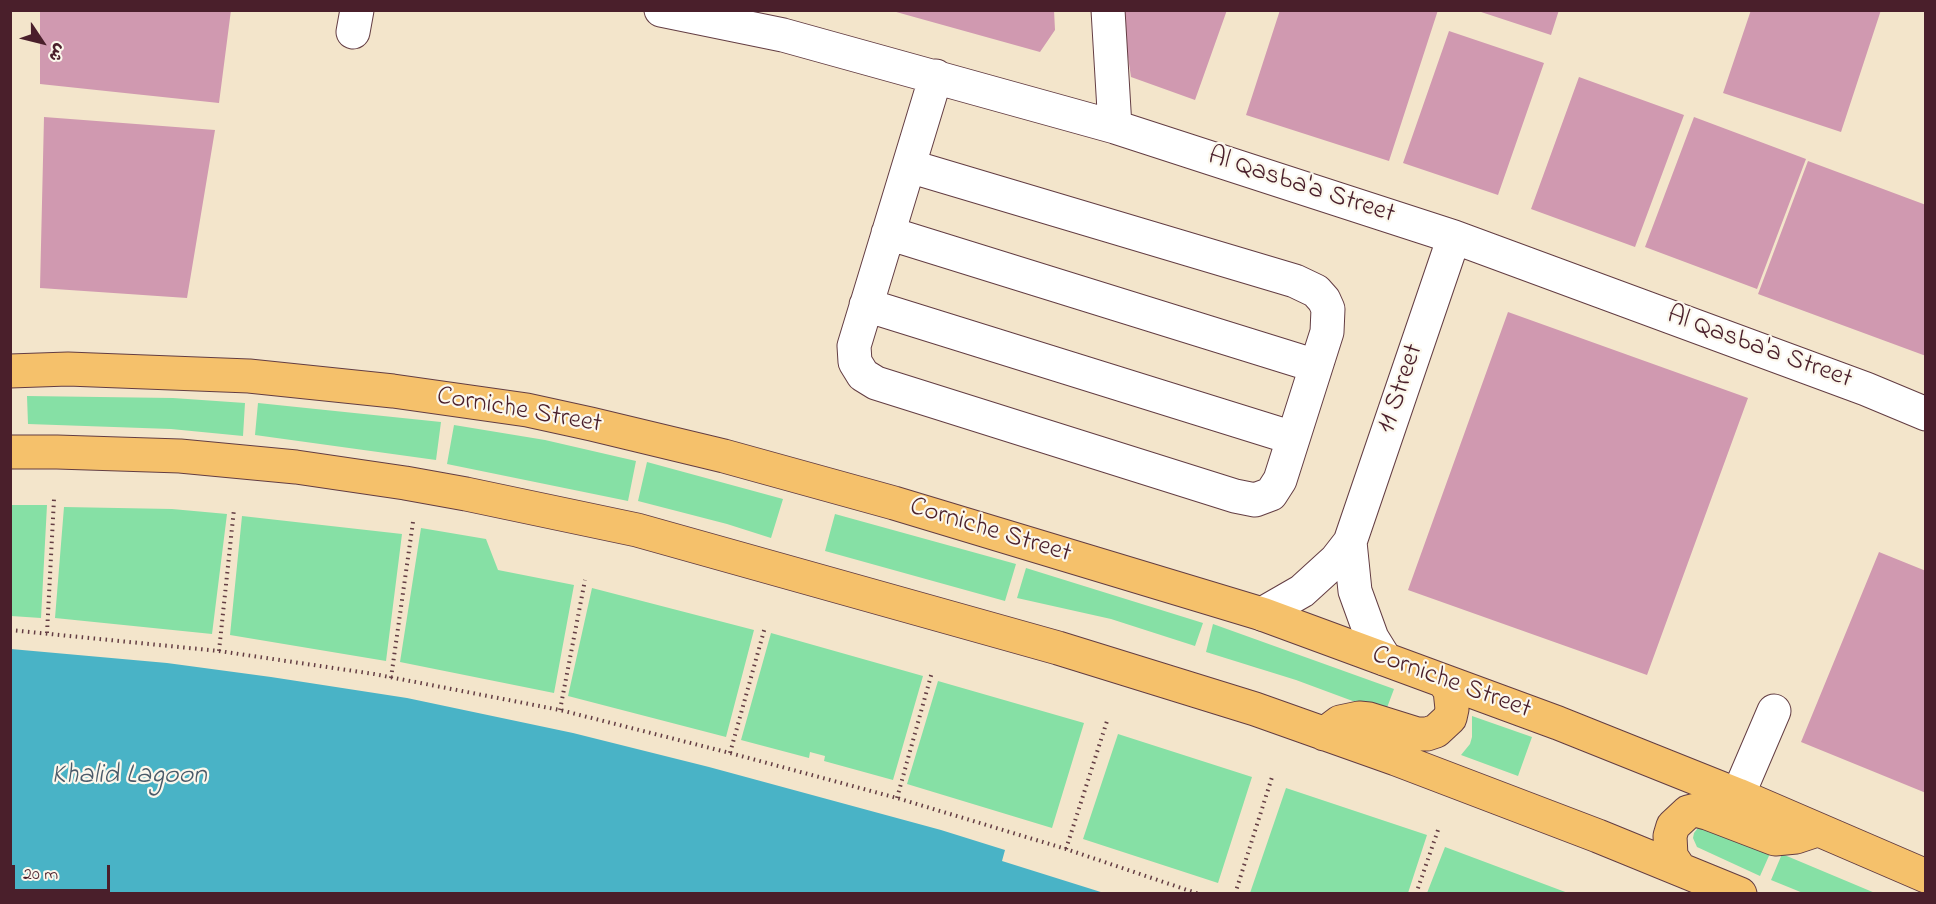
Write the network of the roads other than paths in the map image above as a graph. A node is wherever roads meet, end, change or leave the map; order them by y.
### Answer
1 (661, 10) edge
2 (1108, 10) edge
3 (782, 23) edge
4 (936, 76) junction
5 (1115, 127) junction
6 (909, 166) junction
7 (888, 232) junction
8 (1454, 237) junction
9 (866, 305) junction
10 (1316, 366) junction
11 (10, 370) edge
12 (1926, 414) edge
13 (1293, 438) junction
14 (10, 452) edge
15 (1350, 542) junction
16 (1262, 614) junction
17 (1384, 659) junction
18 (1443, 681) junction
19 (1774, 711) dead end
20 (1324, 734) junction
21 (1737, 795) junction
22 (1817, 830) junction
23 (1679, 868) junction
24 (1926, 876) edge
25 (1740, 894) edge

1 - 3 street, Al Qasba'a Street
2 - 5 street
3 - 4 street, Al Qasba'a Street
4 - 5 street, Al Qasba'a Street
4 - 6 street
5 - 8 street, Al Qasba'a Street
6 - 7 street
6 - 10 street
7 - 9 street
7 - 10 street
8 - 12 street, Al Qasba'a Street
8 - 15 street, 11 Street
9 - 13 street
9 - 13 street
10 - 13 street
11 - 16 main road, Corniche Street
14 - 20 main road
15 - 16 street, 11 Street
15 - 17 street, 11 Street
16 - 17 main road, Corniche Street
17 - 18 main road, Corniche Street
18 - 20 main road
18 - 21 main road, Corniche Street
19 - 21 street
20 - 23 main road
21 - 22 main road, Corniche Street
22 - 23 main road
22 - 24 main road, Corniche Street
23 - 25 main road

